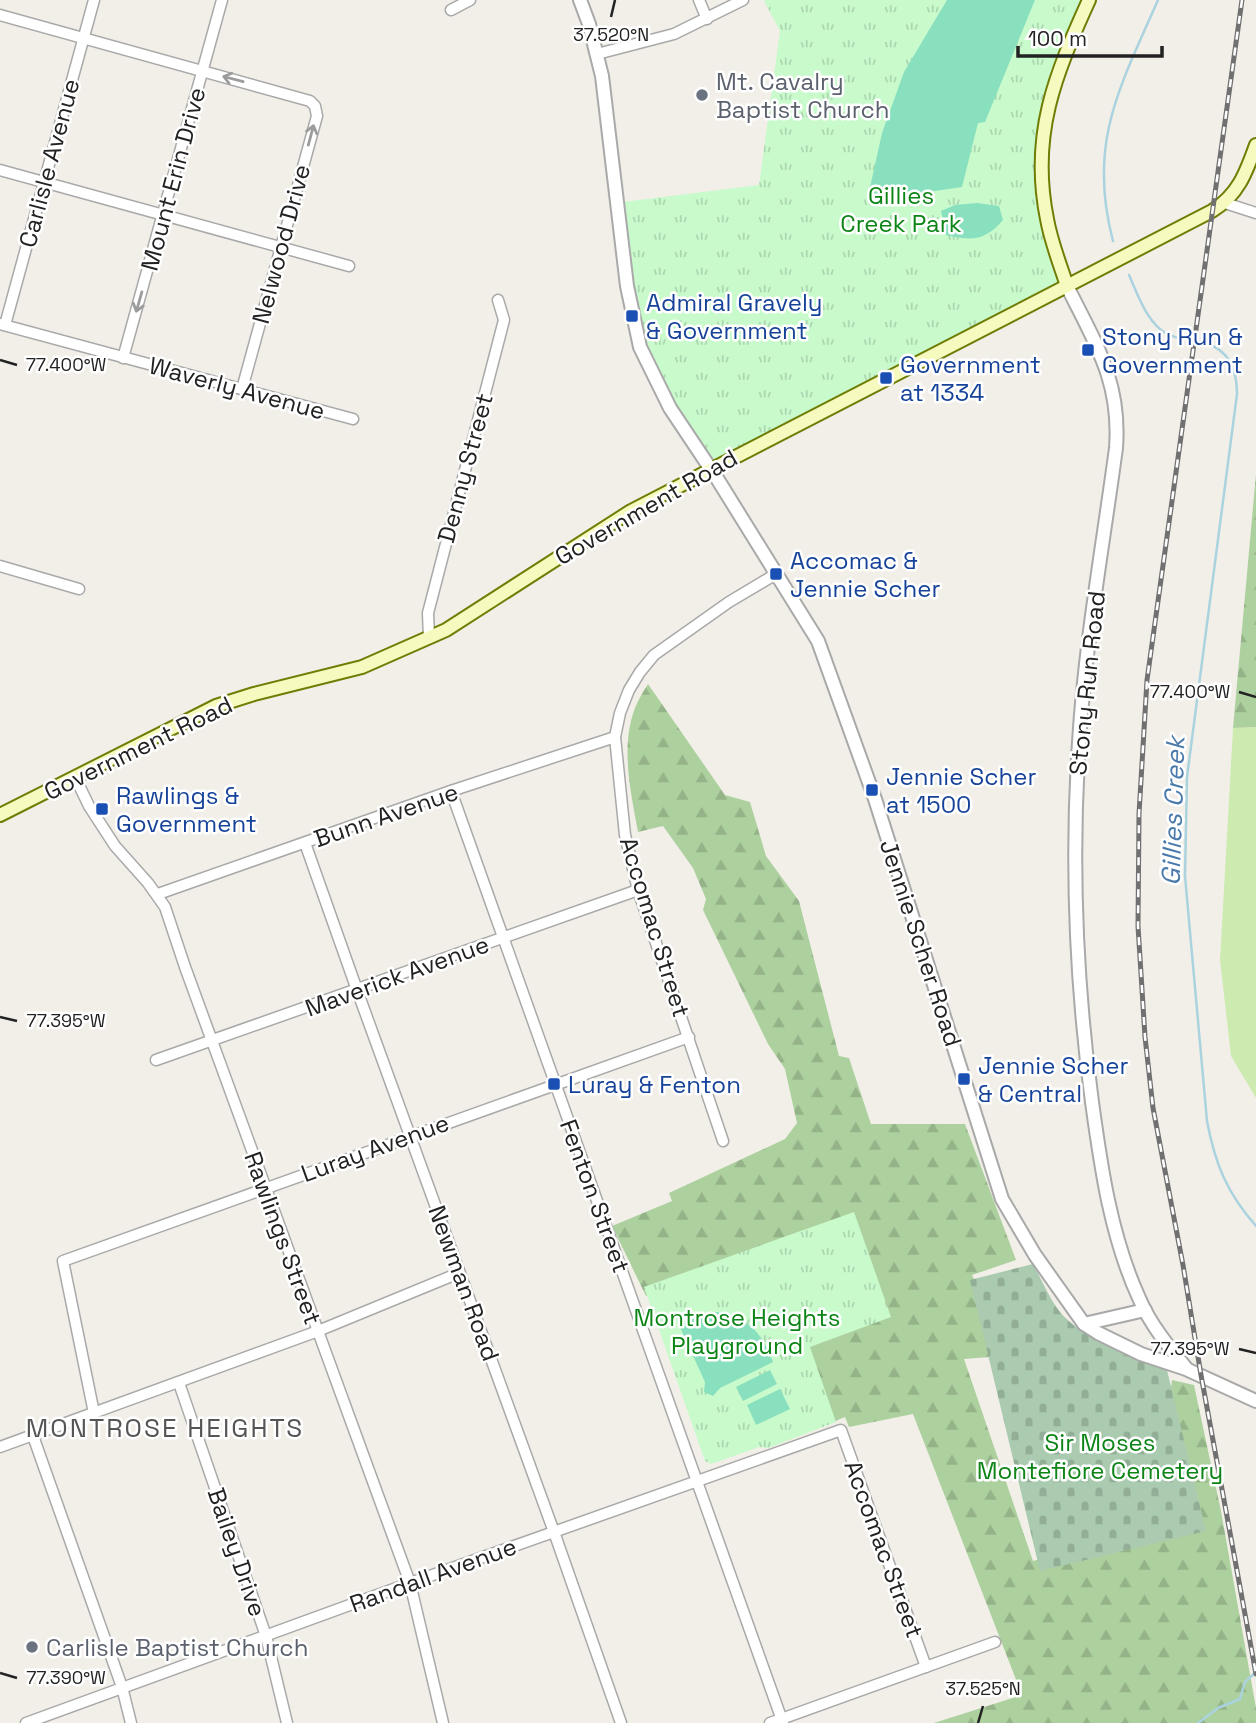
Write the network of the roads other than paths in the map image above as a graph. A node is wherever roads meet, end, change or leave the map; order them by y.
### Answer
1 (94, 0) edge
2 (222, 0) edge
3 (470, 0) edge
4 (580, 0) edge
5 (699, 0) edge
6 (743, 0) edge
7 (1089, 0) edge
8 (451, 10) dead end
9 (0, 15) edge
10 (707, 19) junction
11 (83, 38) junction
12 (597, 54) junction
13 (202, 70) junction
14 (1256, 145) edge
15 (0, 170) edge
16 (44, 182) junction
17 (1225, 203) junction
18 (1256, 213) edge
19 (163, 214) junction
20 (280, 247) junction
21 (349, 266) dead end
22 (1067, 286) junction
23 (498, 300) dead end
24 (2, 324) edge
25 (123, 358) junction
26 (242, 390) junction
27 (353, 419) dead end
28 (711, 469) junction
29 (0, 566) edge
30 (776, 574) junction
31 (79, 589) dead end
32 (429, 638) junction
33 (615, 737) junction
34 (75, 777) junction
35 (451, 791) junction
36 (0, 815) edge
37 (305, 843) junction
38 (638, 890) junction
39 (158, 894) junction
40 (503, 938) junction
41 (357, 990) junction
42 (689, 1037) junction
43 (212, 1041) junction
44 (156, 1060) dead end
45 (554, 1084) junction
46 (411, 1135) junction
47 (723, 1141) dead end
48 (265, 1187) junction
49 (459, 1273) junction
50 (1144, 1310) junction
51 (1084, 1324) junction
52 (317, 1331) junction
53 (1186, 1369) junction
54 (179, 1383) junction
55 (1256, 1401) edge
56 (94, 1413) junction
57 (841, 1430) joint
58 (33, 1437) junction
59 (0, 1447) edge
60 (698, 1480) junction
61 (554, 1532) junction
62 (410, 1583) junction
63 (267, 1636) junction
64 (995, 1642) dead end
65 (926, 1667) junction
66 (122, 1687) junction
67 (782, 1721) edge
68 (26, 1723) edge
69 (131, 1723) edge
70 (287, 1723) edge
71 (443, 1723) edge
72 (621, 1723) edge
73 (770, 1723) edge

1 - 11 street, Carlisle Avenue
2 - 13 street, Mount Erin Drive
3 - 8 street
4 - 12 street, Jennie Scher Road
5 - 10 street
6 - 10 street
7 - 22 main road, Stony Run Road
9 - 11 street
10 - 12 street
11 - 13 street
11 - 16 street, Carlisle Avenue
12 - 28 street, Jennie Scher Road
13 - 19 street, Mount Erin Drive
20 -> 13 street, Nelwood Drive
14 - 17 main road, Government Road
15 - 16 street
16 - 19 street
16 - 24 street, Carlisle Avenue
17 - 18 street
17 - 22 main road, Government Road
19 - 20 street
19 -> 25 street, Mount Erin Drive
20 - 21 street
20 - 26 street, Nelwood Drive
22 - 28 main road, Government Road
22 - 50 street, Stony Run Road
23 - 32 street, Denny Street
24 - 25 street, Waverly Avenue
25 - 26 street, Waverly Avenue
26 - 27 street, Waverly Avenue
28 - 30 street, Jennie Scher Road
28 - 32 main road, Government Road
29 - 31 street
30 - 33 street, Accomac Street
30 - 51 street, Jennie Scher Road
32 - 34 main road, Government Road
33 - 35 street, Bunn Avenue
33 - 38 street, Accomac Street
34 - 36 main road, Government Road
34 - 39 street, Rawlings Street
35 - 37 street, Bunn Avenue
35 - 40 street, Fenton Street
37 - 39 street, Bunn Avenue
37 - 41 street, Newman Road
38 - 40 street, Maverick Avenue
38 - 42 street, Accomac Street
39 - 43 street, Rawlings Street
40 - 41 street, Maverick Avenue
40 - 45 street, Fenton Street
41 - 43 street, Maverick Avenue
41 - 46 street, Newman Road
42 - 45 street, Luray Avenue
42 - 47 street, Accomac Street
43 - 44 street, Maverick Avenue
43 - 48 street, Rawlings Street
45 - 46 street, Luray Avenue
45 - 60 street, Fenton Street
46 - 48 street, Luray Avenue
46 - 49 street, Newman Road
48 - 52 street, Rawlings Street
48 - 56 street, Luray Avenue
49 - 52 street
49 - 61 street, Newman Road
50 - 51 street
50 - 53 street, Stony Run Road
51 - 53 street, Jennie Scher Road
52 - 54 street
52 - 62 street, Rawlings Street
53 - 55 street, Jennie Scher Road
54 - 56 street
54 - 63 street, Bailey Drive
56 - 58 street
57 - 60 street, Randall Avenue
57 - 65 street, Accomac Street
58 - 59 street
58 - 66 street
60 - 61 street, Randall Avenue
60 - 67 street, Fenton Street
61 - 62 street, Randall Avenue
61 - 72 street, Newman Road
62 - 63 street, Randall Avenue
62 - 71 street, Rawlings Street
63 - 66 street, Randall Avenue
63 - 70 street, Bailey Drive
64 - 65 street
65 - 67 street
66 - 68 street, Randall Avenue
66 - 69 street
67 - 73 street

